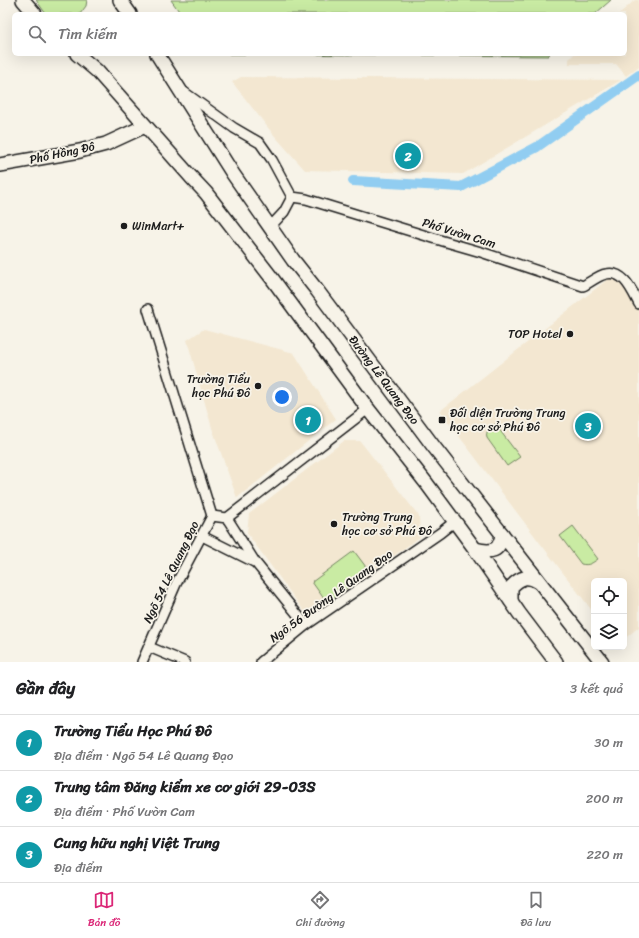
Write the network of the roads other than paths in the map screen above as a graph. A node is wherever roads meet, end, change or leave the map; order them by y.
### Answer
1 (23, 0) edge
2 (120, 0) edge
3 (33, 12) edge
4 (129, 12) edge
5 (79, 56) edge
6 (158, 56) edge
7 (180, 90) junction
8 (145, 126) junction
9 (0, 165) edge
10 (292, 197) junction
11 (270, 227) junction
12 (639, 304) edge
13 (148, 309) dead end
14 (368, 409) junction
15 (212, 516) junction
16 (227, 518) junction
17 (454, 522) junction
18 (502, 534) junction
19 (202, 536) junction
20 (475, 549) junction
21 (255, 562) junction
22 (540, 582) junction
23 (511, 601) junction
24 (306, 625) junction
25 (149, 647) junction
26 (142, 662) edge
27 (185, 662) edge
28 (261, 662) edge
29 (556, 662) edge
30 (602, 662) edge

1 - 3 main road
2 - 4 main road
5 - 8 main road
6 - 7 main road, Đường Lê Quang Đạo
7 - 10 street
7 - 11 main road, Đường Lê Quang Đạo
8 - 9 main road, Phố Hồng Đô
8 - 14 main road
10 - 11 street
10 - 12 street, Phố Vườn Cam
11 - 18 main road, Đường Lê Quang Đạo
13 - 15 street
14 - 16 street
14 - 17 main road
15 - 16 street, Ngõ 54 Lê Quang Đạo
15 - 19 street, Ngõ 54 Lê Quang Đạo
16 - 21 street
17 - 20 main road
17 - 24 street, Ngõ 56 Đường Lê Quang Đạo
18 - 20 main road
18 - 22 main road, Đường Lê Quang Đạo
19 - 21 street
19 - 25 street, Ngõ 54 Lê Quang Đạo
20 - 23 main road
21 - 24 street
22 - 23 main road
22 - 30 main road, Đường Lê Quang Đạo
23 - 29 main road
24 - 28 street, Ngõ 56 Đường Lê Quang Đạo
25 - 26 street, Ngõ 54 Lê Quang Đạo
25 - 27 street

